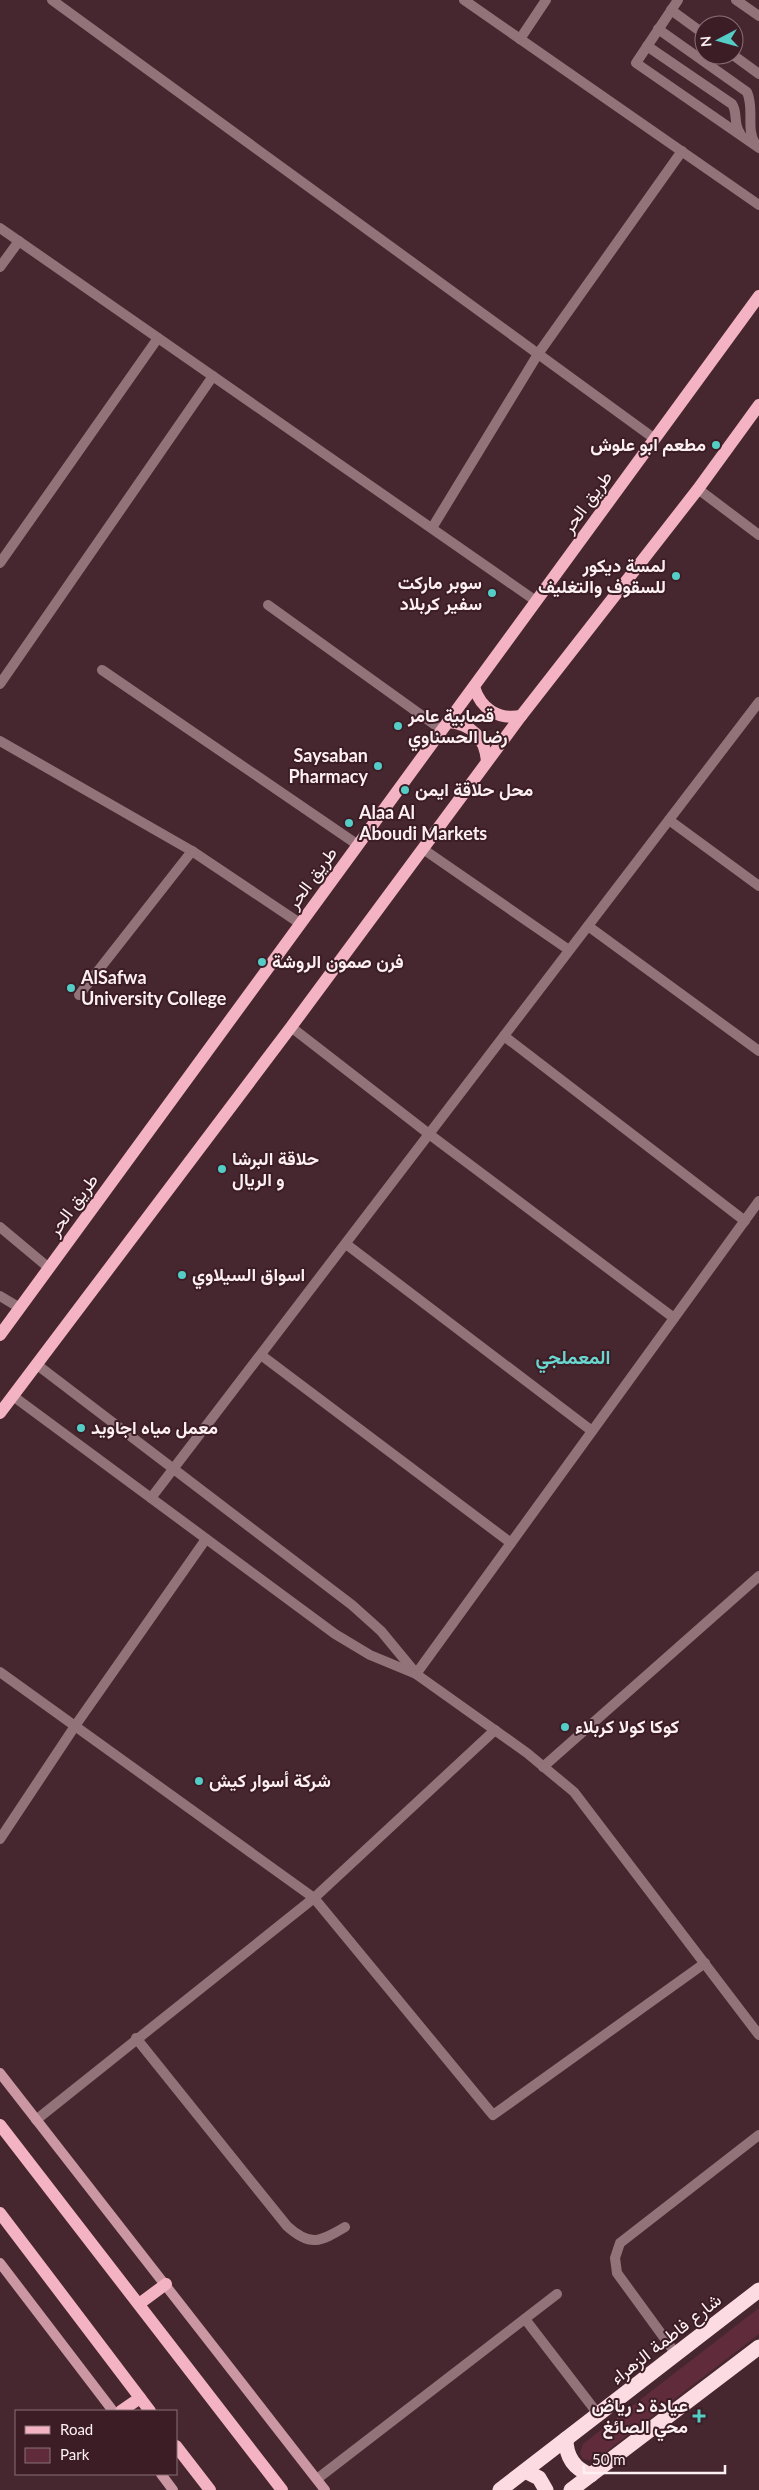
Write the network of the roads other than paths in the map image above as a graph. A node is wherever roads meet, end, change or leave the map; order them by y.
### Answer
1 (52, 0) edge
2 (464, 0) edge
3 (546, 0) edge
4 (678, 0) edge
5 (736, 0) edge
6 (672, 10) junction
7 (759, 16) edge
8 (694, 26) edge
9 (658, 29) junction
10 (520, 39) junction
11 (647, 46) junction
12 (744, 63) edge
13 (759, 74) edge
14 (741, 135) junction
15 (758, 147) edge
16 (682, 151) junction
17 (759, 205) edge
18 (0, 228) edge
19 (19, 241) junction
20 (0, 267) edge
21 (759, 296) edge
22 (158, 338) junction
23 (538, 354) junction
24 (213, 376) junction
25 (759, 405) edge
26 (654, 439) junction
27 (698, 489) junction
28 (432, 528) junction
29 (759, 535) edge
30 (0, 563) edge
31 (536, 601) junction
32 (268, 605) dead end
33 (102, 670) dead end
34 (0, 684) edge
35 (474, 687) junction
36 (759, 702) edge
37 (521, 716) junction
38 (445, 726) junction
39 (0, 741) edge
40 (487, 762) junction
41 (669, 820) junction
42 (358, 845) junction
43 (423, 849) junction
44 (192, 851) junction
45 (759, 886) edge
46 (300, 924) junction
47 (588, 926) junction
48 (569, 950) junction
49 (79, 995) dead end
50 (291, 1026) junction
51 (504, 1036) junction
52 (759, 1051) edge
53 (429, 1134) junction
54 (759, 1201) edge
55 (745, 1221) junction
56 (0, 1227) edge
57 (346, 1244) junction
58 (49, 1268) junction
59 (0, 1296) edge
60 (20, 1308) junction
61 (674, 1318) junction
62 (0, 1335) edge
63 (261, 1354) junction
64 (36, 1364) junction
65 (13, 1396) junction
66 (0, 1413) edge
67 (592, 1431) junction
68 (173, 1470) junction
69 (151, 1498) junction
70 (206, 1539) junction
71 (510, 1543) junction
72 (759, 1576) edge
73 (0, 1672) edge
74 (416, 1674) junction
75 (75, 1726) junction
76 (495, 1730) junction
77 (543, 1767) junction
78 (0, 1839) edge
79 (314, 1898) junction
80 (705, 1963) junction
81 (759, 2035) edge
82 (136, 2038) junction
83 (0, 2073) edge
84 (36, 2120) junction
85 (0, 2125) edge
86 (759, 2135) edge
87 (0, 2213) edge
88 (346, 2227) dead end
89 (0, 2263) edge
90 (166, 2284) junction
91 (759, 2290) edge
92 (558, 2294) dead end
93 (139, 2304) junction
94 (525, 2319) junction
95 (759, 2347) edge
96 (676, 2354) junction
97 (140, 2398) junction
98 (112, 2410) edge
99 (122, 2410) edge
100 (149, 2410) edge
101 (598, 2414) junction
102 (566, 2439) junction
103 (178, 2449) edge
104 (525, 2471) junction
105 (162, 2475) edge
106 (591, 2475) junction
107 (317, 2479) junction
108 (173, 2490) edge
109 (210, 2490) edge
110 (282, 2490) edge
111 (325, 2490) edge
112 (500, 2490) edge
113 (546, 2490) edge
114 (571, 2490) edge

1 - 23 street
2 - 10 street
3 - 10 street
4 - 6 street
5 - 7 street
6 - 8 street
6 - 9 street
9 - 11 street
9 - 15 street
10 - 16 street
11 - 14 street
11 - 14 street
12 - 13 street
14 - 15 street
16 - 17 street
16 - 23 street
18 - 19 street
19 - 20 street
19 - 22 street
21 - 26 main road, طريق الحر
22 - 24 street
22 - 30 street
23 - 26 street
23 - 28 street
24 - 28 street
24 - 34 street
25 - 27 main road
26 - 31 main road, طريق الحر
27 - 29 street
27 - 37 main road
28 - 31 street
31 - 35 main road, طريق الحر
32 - 38 street
33 - 42 street
35 - 37 main road
35 - 38 main road, طريق الحر
36 - 41 street
37 - 40 main road
38 - 40 main road
38 - 42 main road, طريق الحر
39 - 44 street
40 - 43 main road
41 - 45 street
41 - 47 street
42 - 46 main road, طريق الحر
43 - 48 street
43 - 50 main road
44 - 46 street
44 - 49 street
46 - 58 main road, طريق الحر
47 - 48 street
47 - 52 street
48 - 51 street
50 - 53 street
50 - 64 main road
51 - 53 street
51 - 55 street
53 - 57 street
53 - 61 street
54 - 55 street
55 - 61 street
56 - 58 street
57 - 63 street
57 - 67 street
58 - 60 main road, طريق الحر
59 - 60 street
60 - 62 main road, طريق الحر
61 - 67 street
63 - 68 street
63 - 71 street
64 - 65 main road
64 - 68 street
65 - 66 main road
65 - 69 street
67 - 71 street
68 - 69 street
68 - 74 street
69 - 70 street
70 - 74 street
70 - 75 street
71 - 74 street
72 - 77 street
73 - 75 street
74 - 76 street
75 - 78 street
75 - 79 street
76 - 77 street
76 - 79 street
77 - 80 street
79 - 80 street
79 - 82 street
80 - 81 street
82 - 84 street
82 - 88 street
83 - 84 street
84 - 90 street
85 - 93 main road
86 - 96 street
87 - 97 main road
89 - 98 street
90 - 93 main road
90 - 107 street
91 - 96 highway, شارع فاطمة الزهراء
92 - 94 street
93 - 110 main road
94 - 101 street
94 - 107 street
95 - 106 highway
96 - 101 highway, شارع فاطمة الزهراء
97 - 99 main road
97 - 100 main road
101 - 102 highway, شارع فاطمة الزهراء
102 - 104 highway, شارع فاطمة الزهراء
102 - 106 highway
103 - 109 main road
104 - 112 highway, شارع فاطمة الزهراء
104 - 113 highway
105 - 108 street
106 - 114 highway
107 - 111 street

